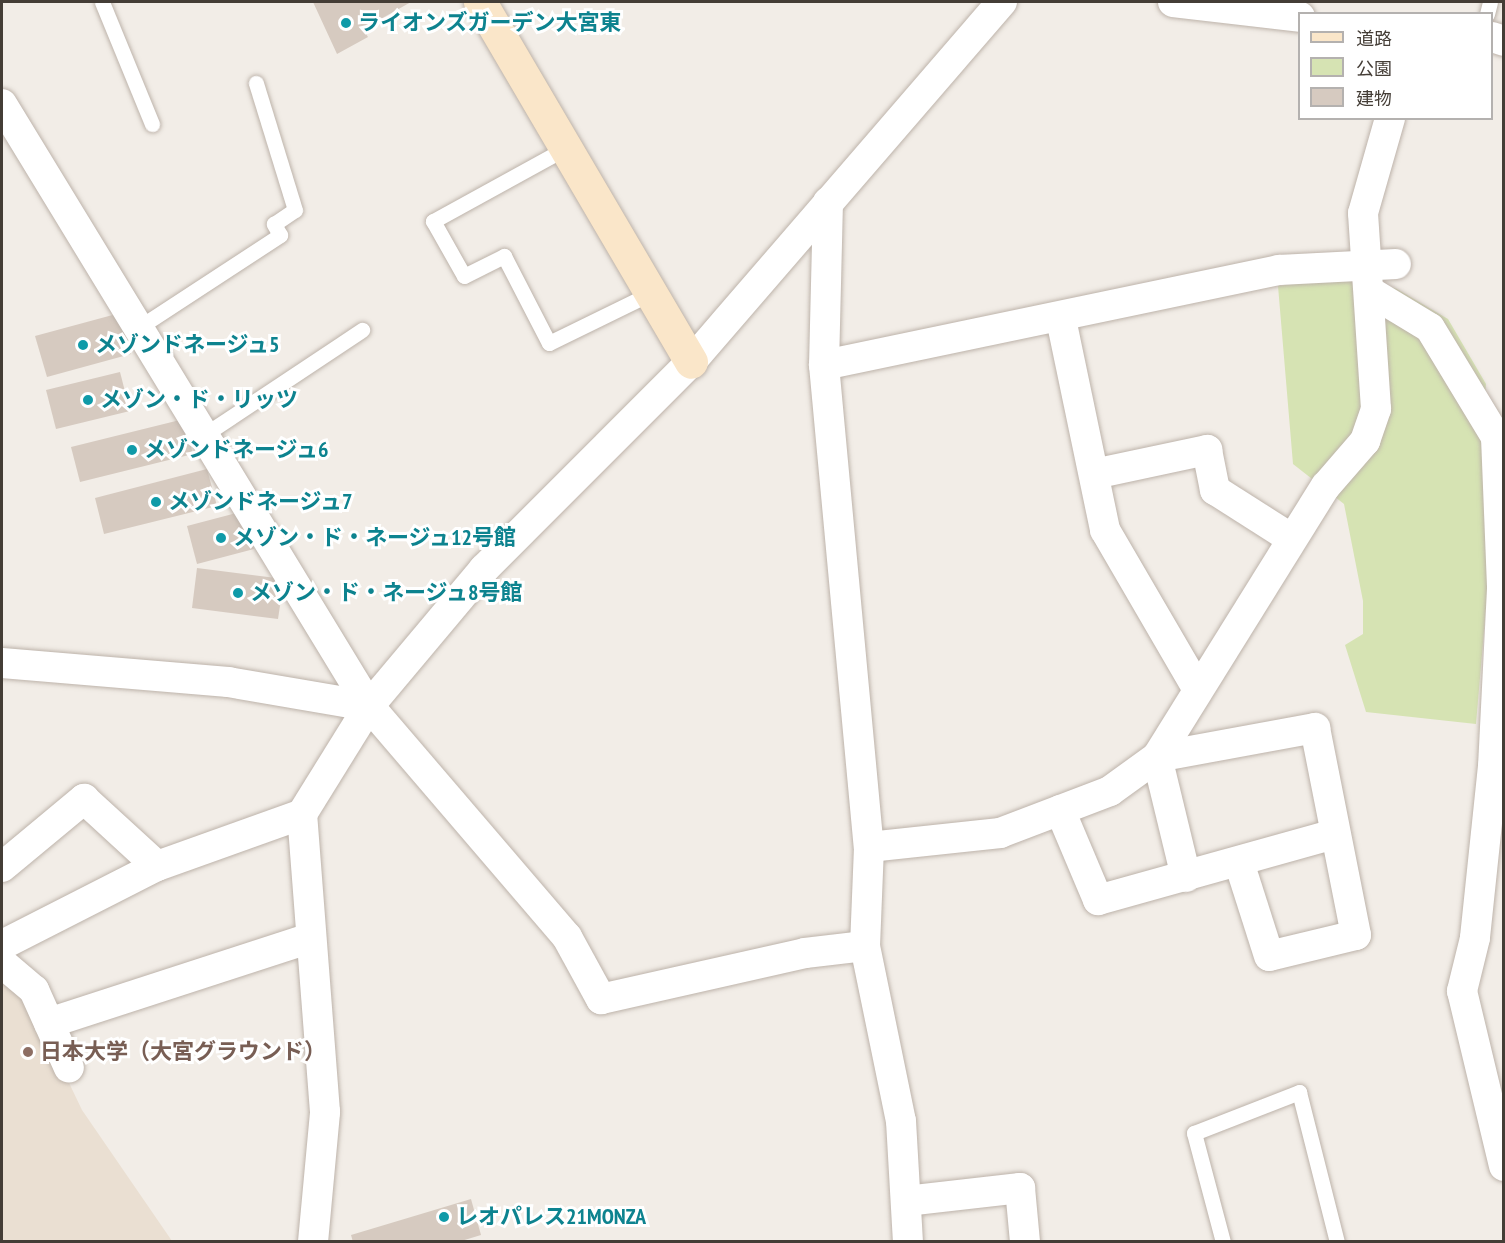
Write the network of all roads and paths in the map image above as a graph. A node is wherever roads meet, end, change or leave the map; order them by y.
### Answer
1 (102, 2) edge
2 (480, 2) edge
3 (1002, 2) edge
4 (1173, 2) edge
5 (1298, 17) edge
6 (256, 83) dead end
7 (2, 104) edge
8 (1389, 120) edge
9 (152, 124) dead end
10 (566, 148) junction
11 (828, 202) junction
12 (1362, 262) junction
13 (1396, 264) dead end
14 (1369, 291) junction
15 (649, 294) junction
16 (1061, 319) junction
17 (138, 328) junction
18 (362, 330) dead end
19 (691, 363) junction
20 (825, 365) junction
21 (204, 435) junction
22 (1500, 437) edge
23 (1094, 474) junction
24 (1292, 539) junction
25 (2, 663) edge
26 (1197, 688) junction
27 (369, 706) junction
28 (1157, 757) junction
29 (1498, 766) edge
30 (1060, 810) junction
31 (302, 814) junction
32 (1334, 834) junction
33 (869, 847) junction
34 (1239, 861) junction
35 (158, 866) junction
36 (2, 867) edge
37 (1186, 877) junction
38 (311, 938) junction
39 (2, 945) edge
40 (865, 946) junction
41 (2, 963) edge
42 (49, 1023) junction
43 (69, 1068) dead end
44 (1503, 1166) edge
45 (906, 1201) junction
46 (313, 1242) edge
47 (908, 1242) edge
48 (1025, 1242) edge
49 (1223, 1242) edge
50 (1337, 1242) edge

1 - 9 lane
2 - 10 street
3 - 11 street
4 - 5 street
6 - 17 lane
7 - 17 street
8 - 12 street
10 - 15 street
10 - 15 lane
11 - 19 street
11 - 20 street
12 - 13 street
12 - 14 street
12 - 16 street
14 - 22 street
14 - 24 street
15 - 19 street
16 - 20 street
16 - 23 street
17 - 21 street
18 - 21 lane
19 - 27 street
20 - 33 street
21 - 27 street
22 - 29 street
23 - 24 street
23 - 26 street
24 - 26 street
25 - 27 street
26 - 28 street
27 - 31 street
27 - 40 street
28 - 30 street
28 - 32 street
28 - 37 street
29 - 44 street
30 - 33 street
30 - 37 street
31 - 35 street
31 - 38 street
32 - 34 street
32 - 34 street
33 - 40 street
34 - 37 street
35 - 36 street
35 - 39 street
38 - 42 street
38 - 46 street
40 - 45 street
41 - 42 street
42 - 43 street
45 - 47 street
45 - 48 street
49 - 50 lane

